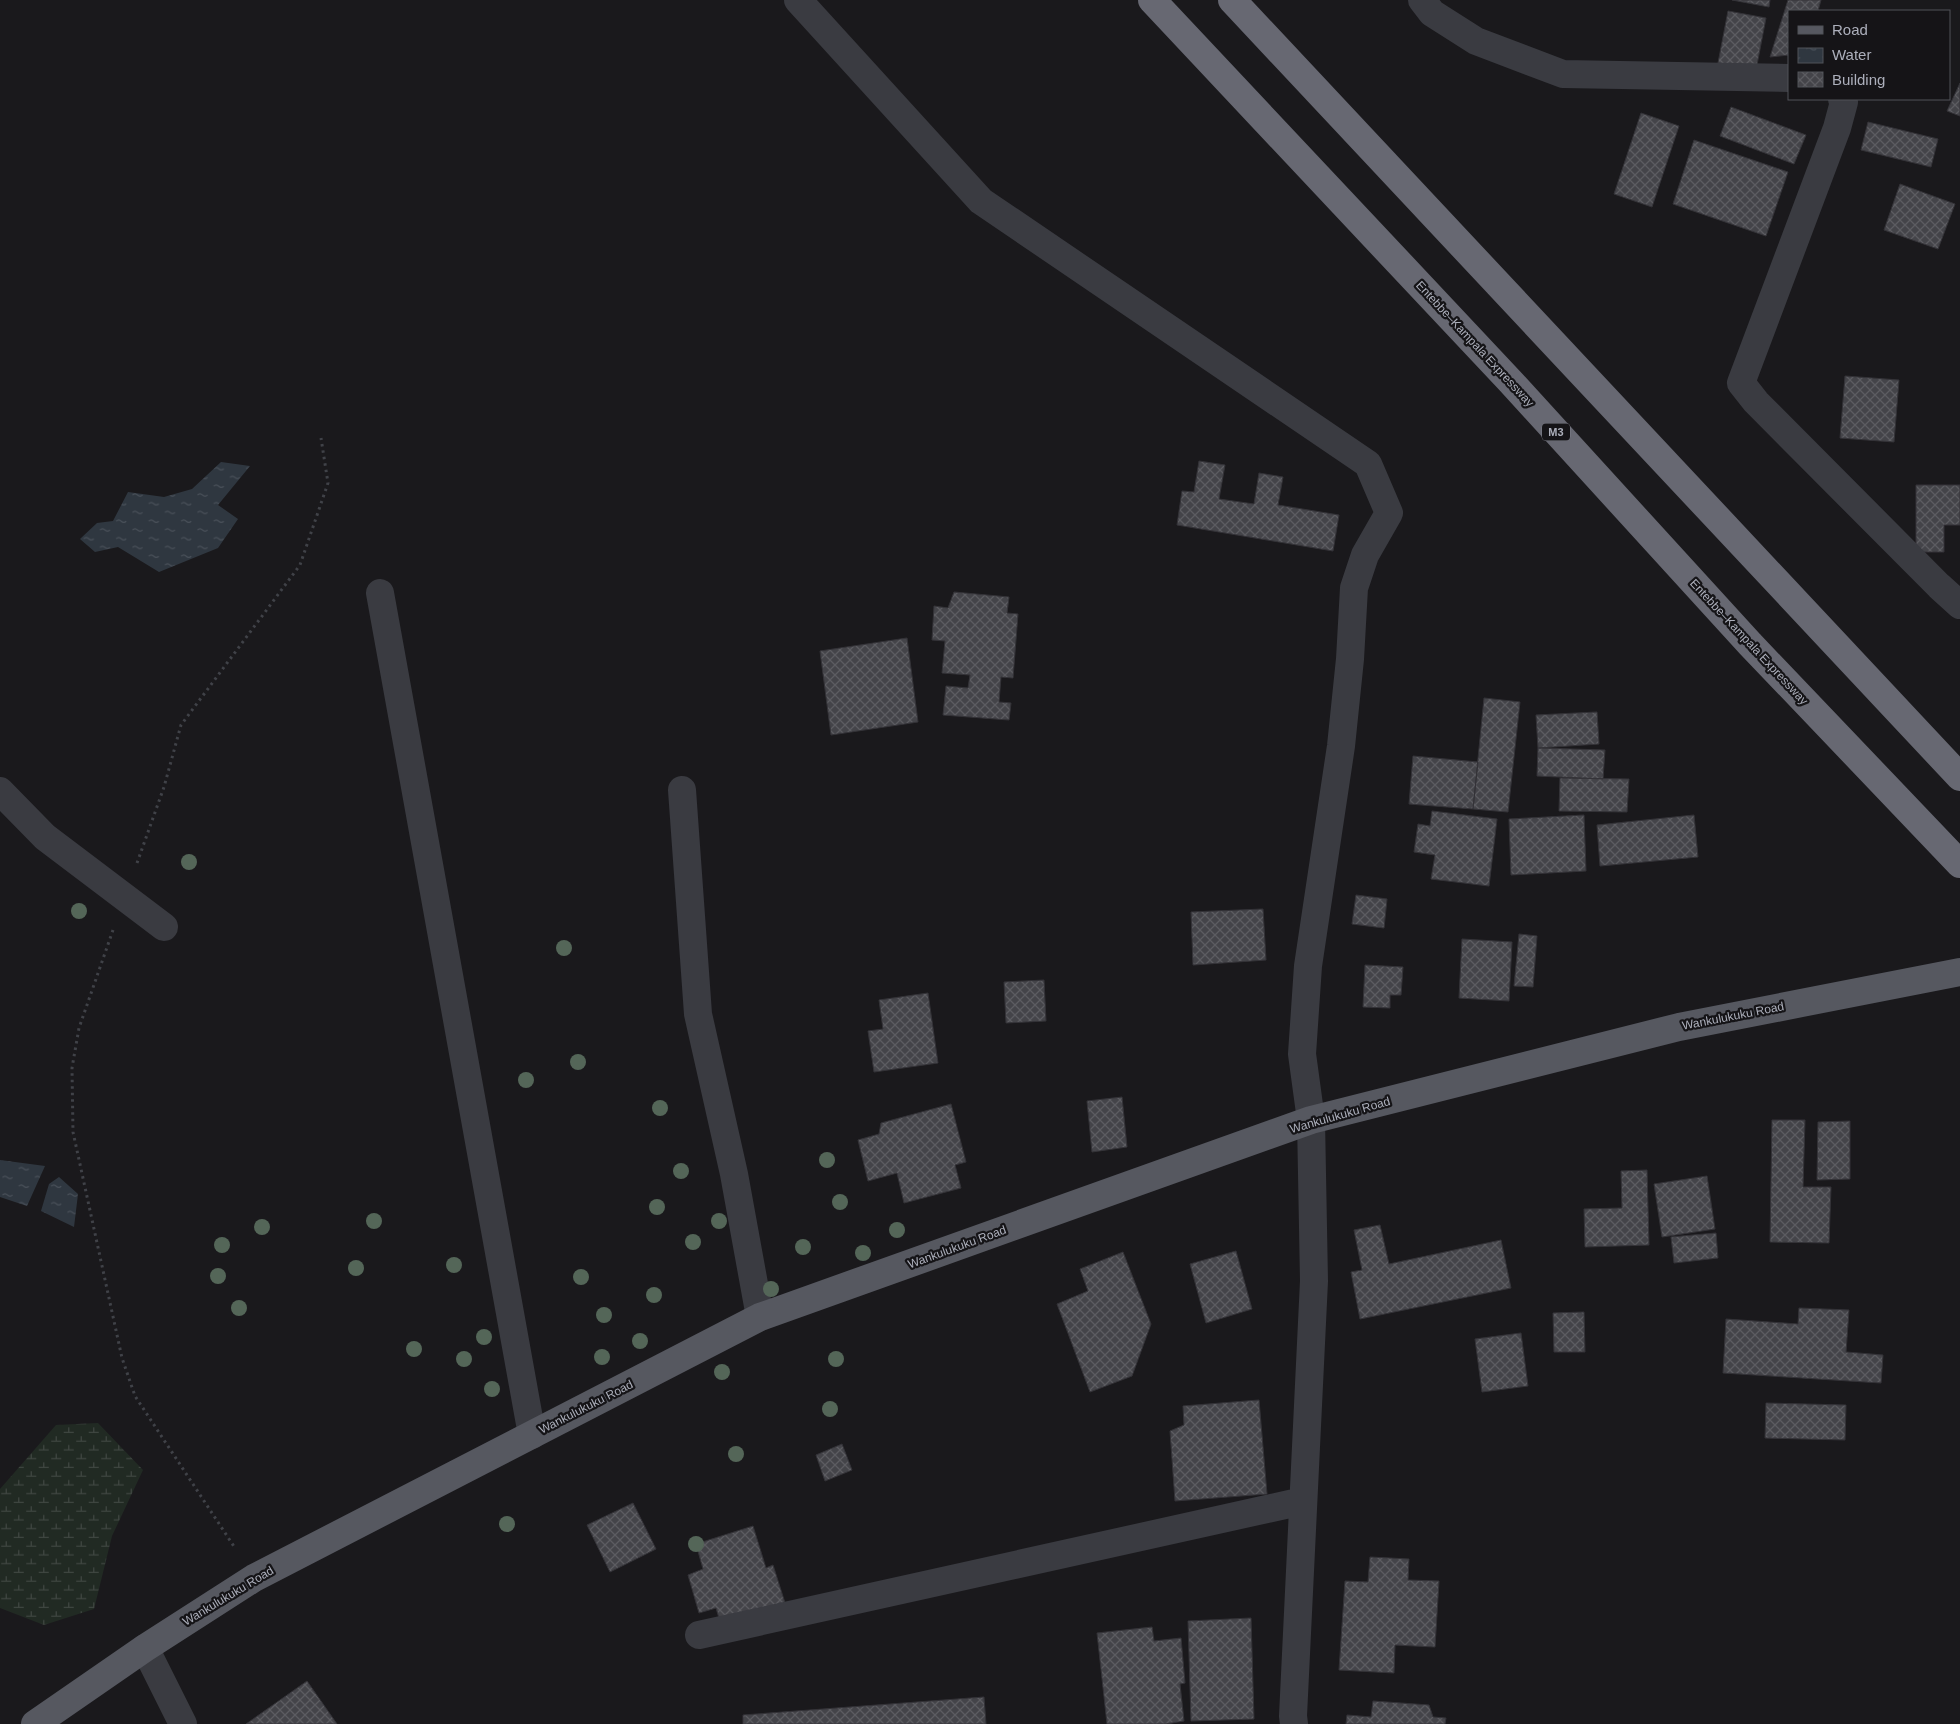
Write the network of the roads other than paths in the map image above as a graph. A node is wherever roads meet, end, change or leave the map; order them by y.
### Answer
1 (798, 0) edge
2 (1152, 0) edge
3 (1232, 0) edge
4 (1422, 0) edge
5 (1788, 78) edge
6 (1843, 100) edge
7 (380, 593) dead end
8 (1960, 605) edge
9 (1960, 777) edge
10 (682, 790) dead end
11 (0, 791) edge
12 (1960, 864) edge
13 (164, 928) dead end
14 (1960, 972) edge
15 (1311, 1120) junction
16 (760, 1317) junction
17 (532, 1435) junction
18 (1303, 1501) junction
19 (699, 1634) dead end
20 (145, 1648) junction
21 (35, 1724) edge
22 (183, 1724) edge
23 (1294, 1724) edge

1 - 15 street
2 - 12 highway, Entebbe–Kampala Expressway / M3
3 - 9 highway
4 - 5 street
6 - 8 street
7 - 17 street
10 - 16 street
11 - 13 street
14 - 15 main road, Wankulukuku Road
15 - 16 main road, Wankulukuku Road
15 - 18 street
16 - 17 main road, Wankulukuku Road
17 - 20 main road, Wankulukuku Road
18 - 19 street
18 - 23 street
20 - 21 main road, Wankulukuku Road
20 - 22 street

